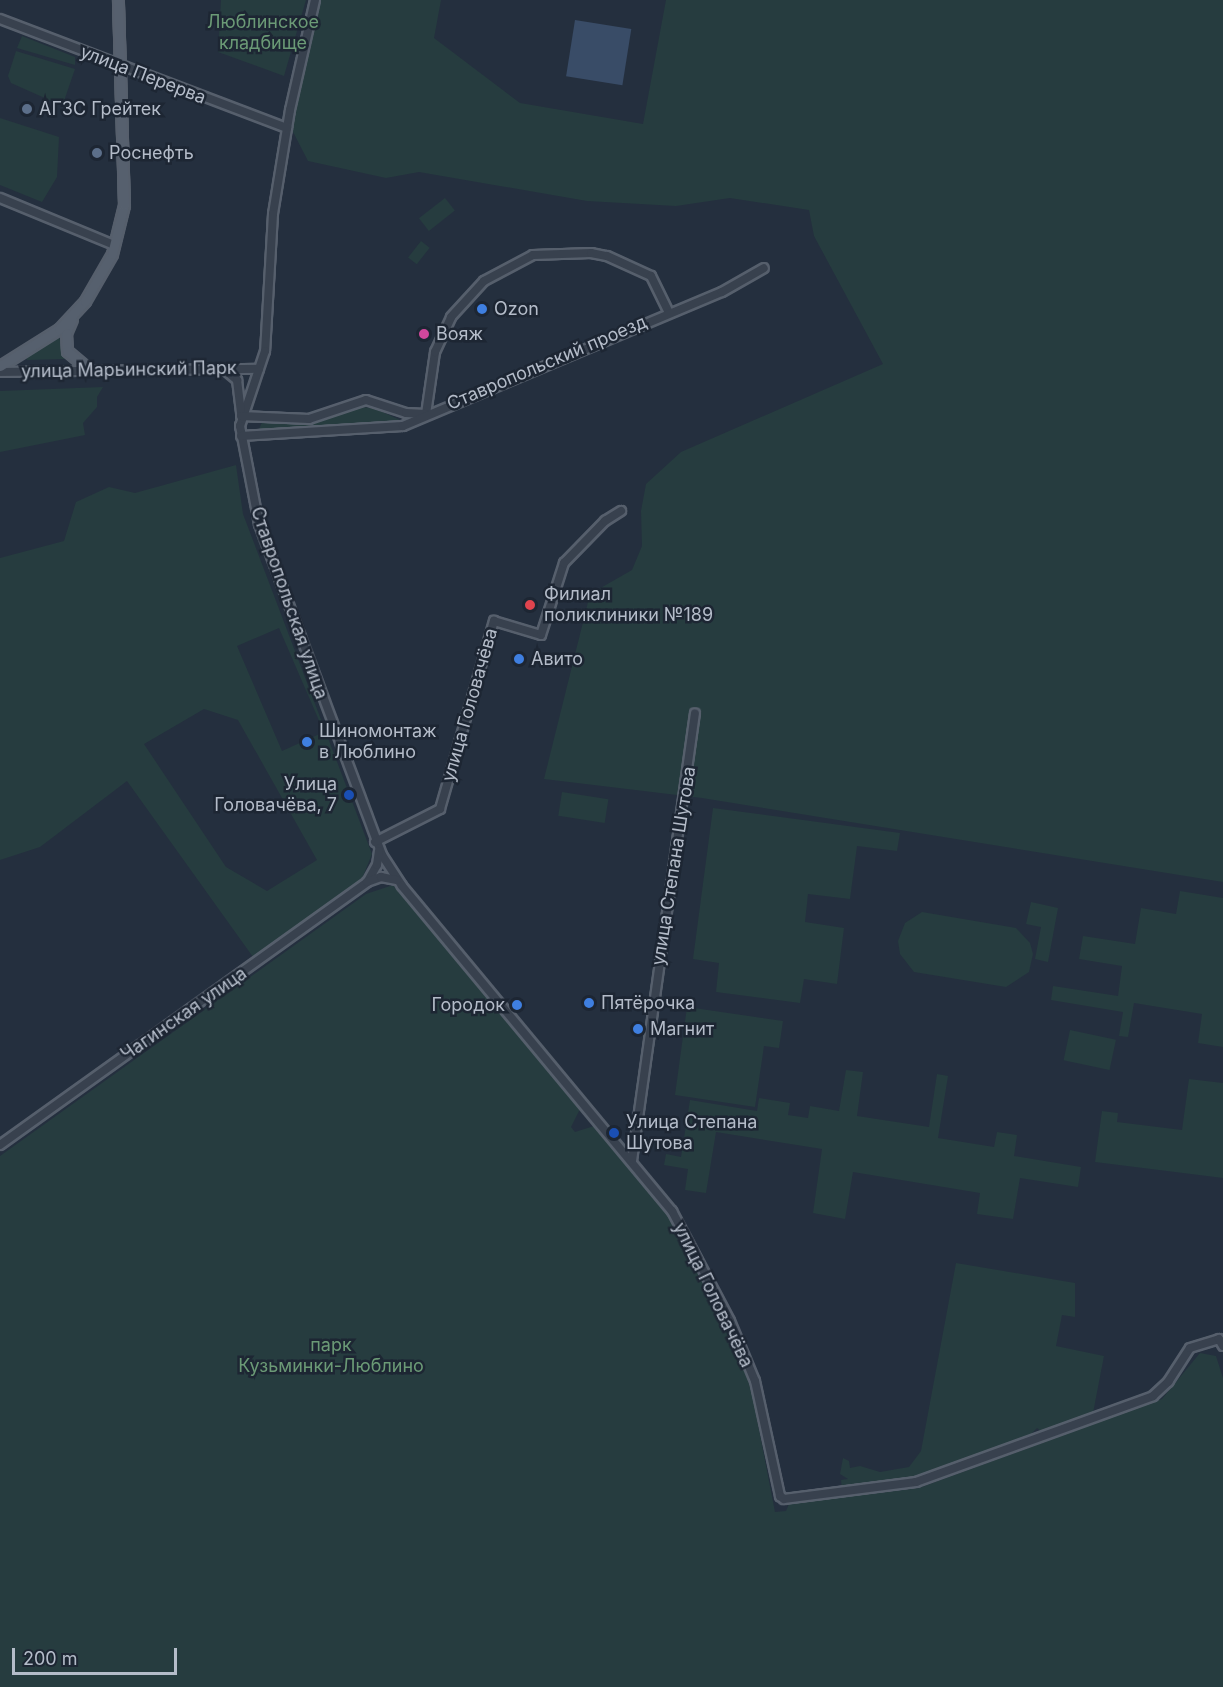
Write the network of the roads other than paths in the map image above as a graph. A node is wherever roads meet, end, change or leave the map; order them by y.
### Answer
1 (118, 0) edge
2 (315, 0) edge
3 (0, 19) edge
4 (121, 67) junction
5 (287, 128) junction
6 (0, 198) edge
7 (114, 245) junction
8 (764, 268) dead end
9 (76, 311) junction
10 (668, 312) junction
11 (0, 366) edge
12 (224, 369) junction
13 (259, 369) junction
14 (91, 371) junction
15 (0, 372) edge
16 (426, 414) junction
17 (241, 416) junction
18 (240, 436) junction
19 (621, 511) dead end
20 (695, 713) dead end
21 (377, 845) junction
22 (376, 866) junction
23 (389, 866) junction
24 (382, 877) junction
25 (398, 881) junction
26 (367, 882) junction
27 (0, 1145) edge
28 (632, 1161) junction
29 (1223, 1346) edge

1 - 4 main road
2 - 5 street, Ставропольская улица
3 - 4 street, улица Перерва
4 - 5 street, улица Перерва
4 - 7 main road
5 - 13 street, Ставропольская улица
6 - 7 street
7 - 9 main road
8 - 10 street, Ставропольский проезд
9 - 11 main road
9 - 14 main road
10 - 16 street, Ставропольский проезд
10 - 16 street, Ставропольский проезд
12 - 13 street, улица Марьинский Парк
12 - 14 street, улица Марьинский Парк
12 - 17 street
13 - 17 street, Ставропольская улица
14 - 15 street, улица Марьинский Парк
16 - 17 street, Ставропольский проезд
16 - 18 street, Ставропольский проезд
17 - 18 street, Ставропольская улица
18 - 21 street, Ставропольская улица
19 - 21 street, улица Головачёва
20 - 28 street, улица Степана Шутова
21 - 22 street, Ставропольская улица
21 - 23 street, Ставропольская улица
22 - 23 street
22 - 24 street
22 - 26 street, Чагинская улица
23 - 24 street
23 - 25 street, улица Головачёва
24 - 25 street
24 - 26 street, Чагинская улица
25 - 28 street, улица Головачёва
26 - 27 street, Чагинская улица
28 - 29 street, улица Головачёва

